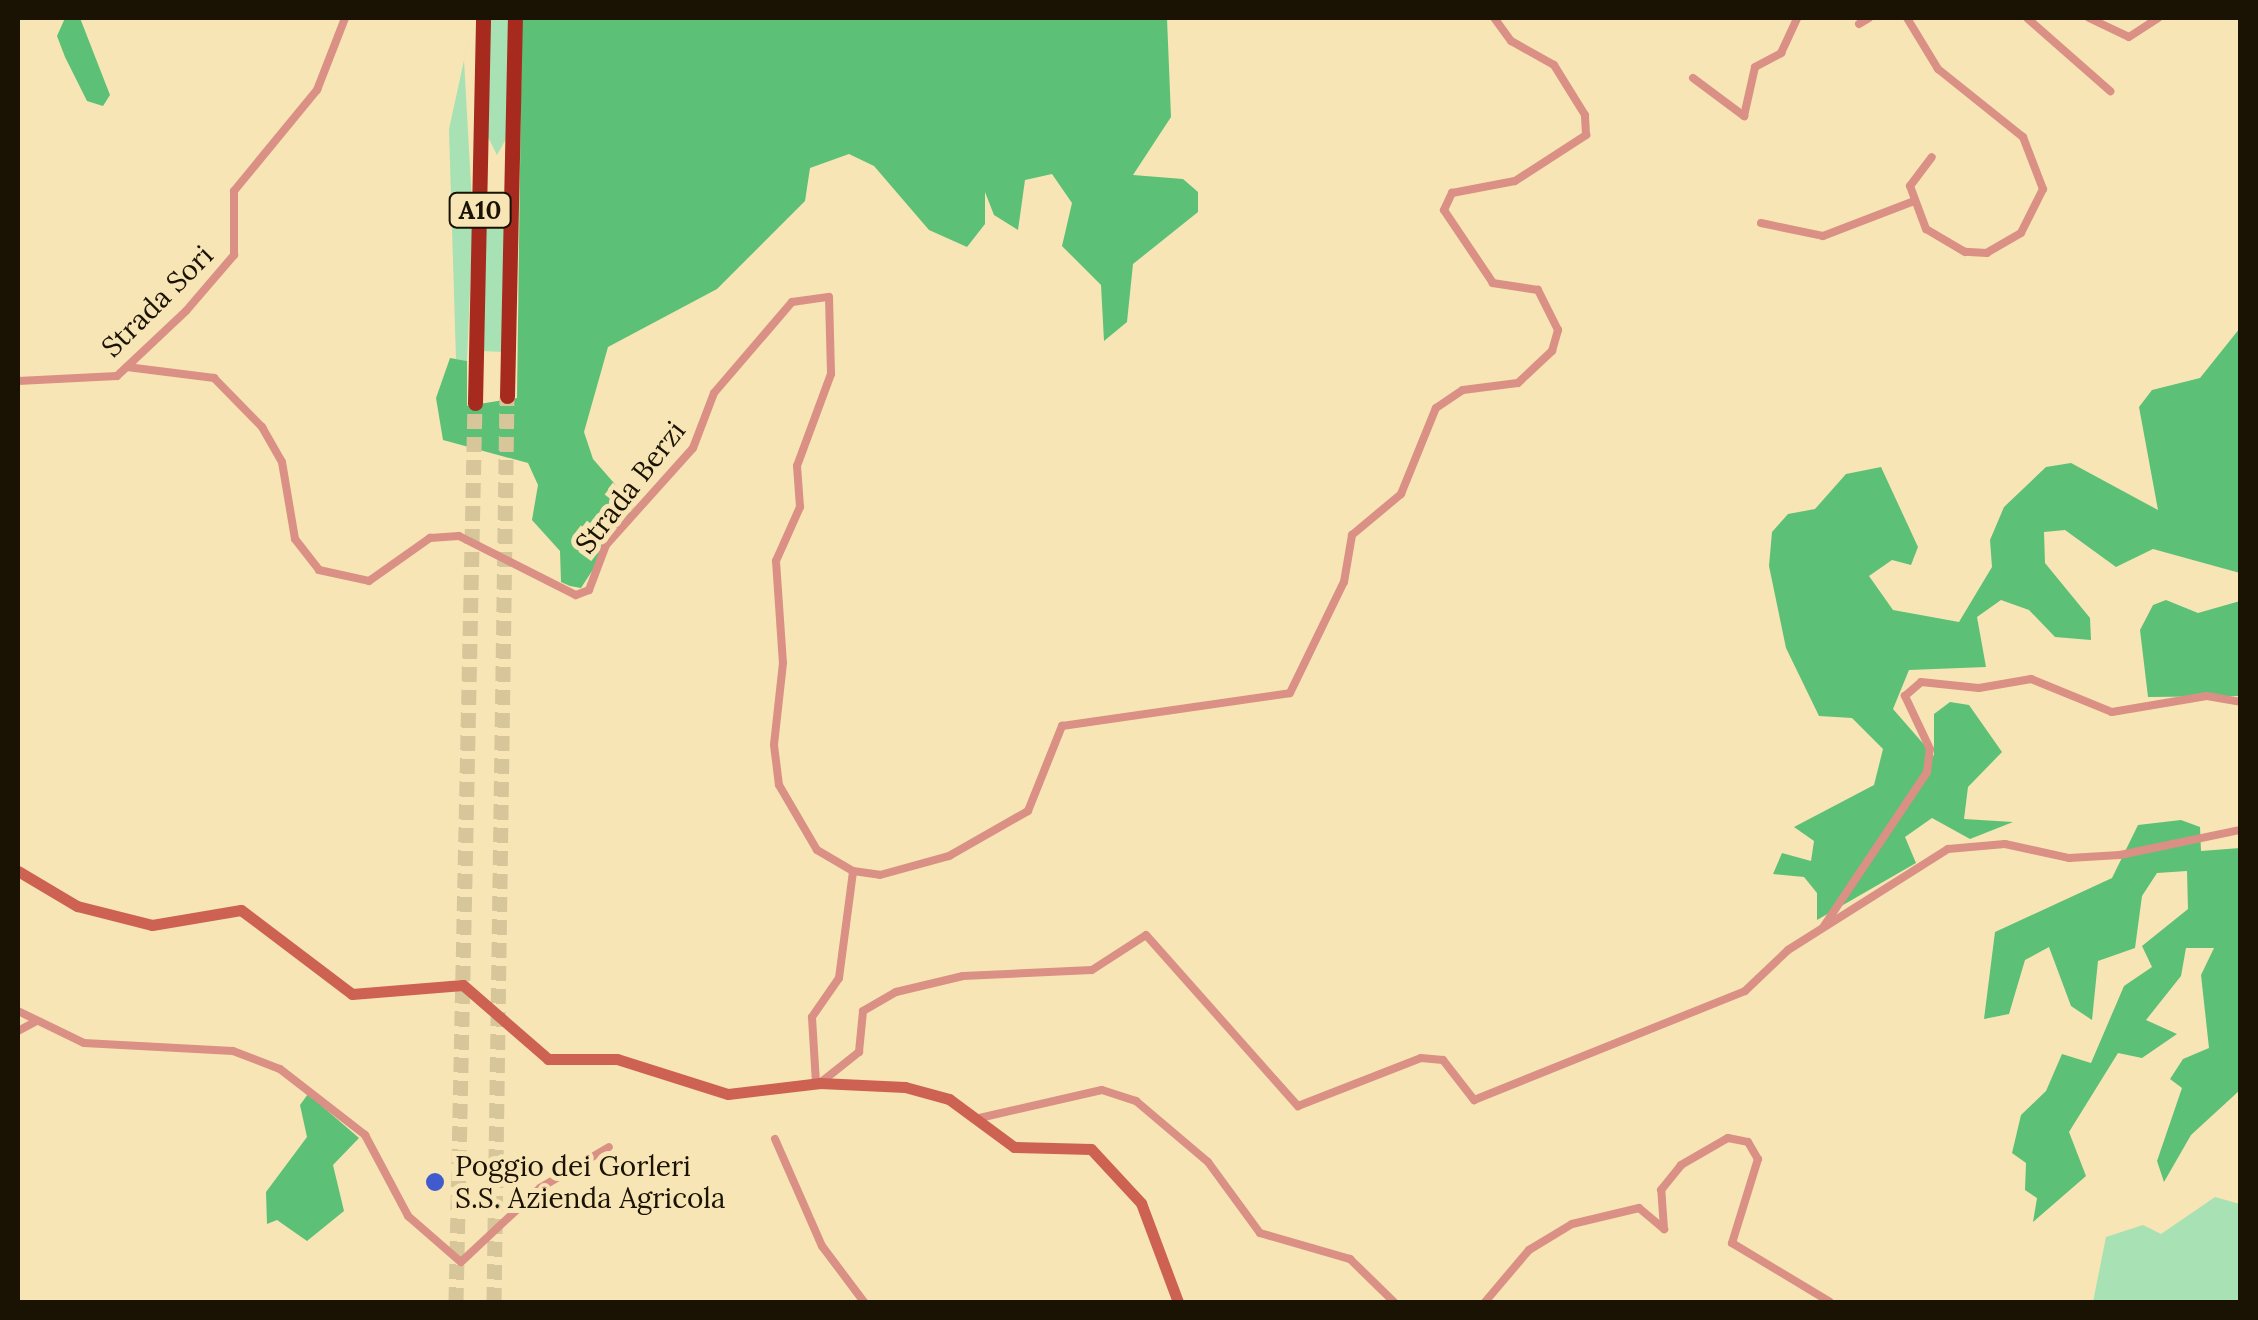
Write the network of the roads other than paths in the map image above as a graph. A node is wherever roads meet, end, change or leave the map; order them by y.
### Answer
1 (345, 18) edge
2 (483, 18) edge
3 (515, 18) edge
4 (1494, 18) edge
5 (1797, 18) edge
6 (1868, 18) edge
7 (1906, 18) edge
8 (2027, 18) edge
9 (2089, 18) edge
10 (2158, 18) edge
11 (1859, 24) dead end
12 (1693, 78) dead end
13 (2110, 91) dead end
14 (1932, 157) dead end
15 (1914, 201) junction
16 (1761, 223) dead end
17 (127, 367) junction
18 (18, 382) edge
19 (507, 396) tunnel mouth
20 (475, 403) tunnel mouth
21 (2240, 702) edge
22 (2240, 830) edge
23 (18, 871) edge
24 (852, 871) junction
25 (1821, 930) junction
26 (18, 1011) edge
27 (35, 1022) junction
28 (18, 1031) edge
29 (818, 1083) junction
30 (975, 1119) junction
31 (775, 1139) dead end
32 (608, 1147) dead end
33 (864, 1302) edge
34 (1178, 1302) edge
35 (1394, 1302) edge
36 (1485, 1302) edge
37 (1830, 1302) edge

1 - 17 street, Strada Sori
2 - 20 highway, A10
3 - 19 highway, A10
4 - 24 street
5 - 12 street
6 - 11 street
7 - 15 street
8 - 13 street
9 - 10 street
14 - 15 street
15 - 16 street
17 - 18 street, Strada Sori
17 - 24 street, Strada Berzi
21 - 25 street
22 - 25 street
23 - 29 main road
24 - 29 street
25 - 29 street
26 - 27 street
27 - 28 street
27 - 32 street
29 - 30 main road
30 - 34 main road
30 - 35 street
31 - 33 street
36 - 37 street

